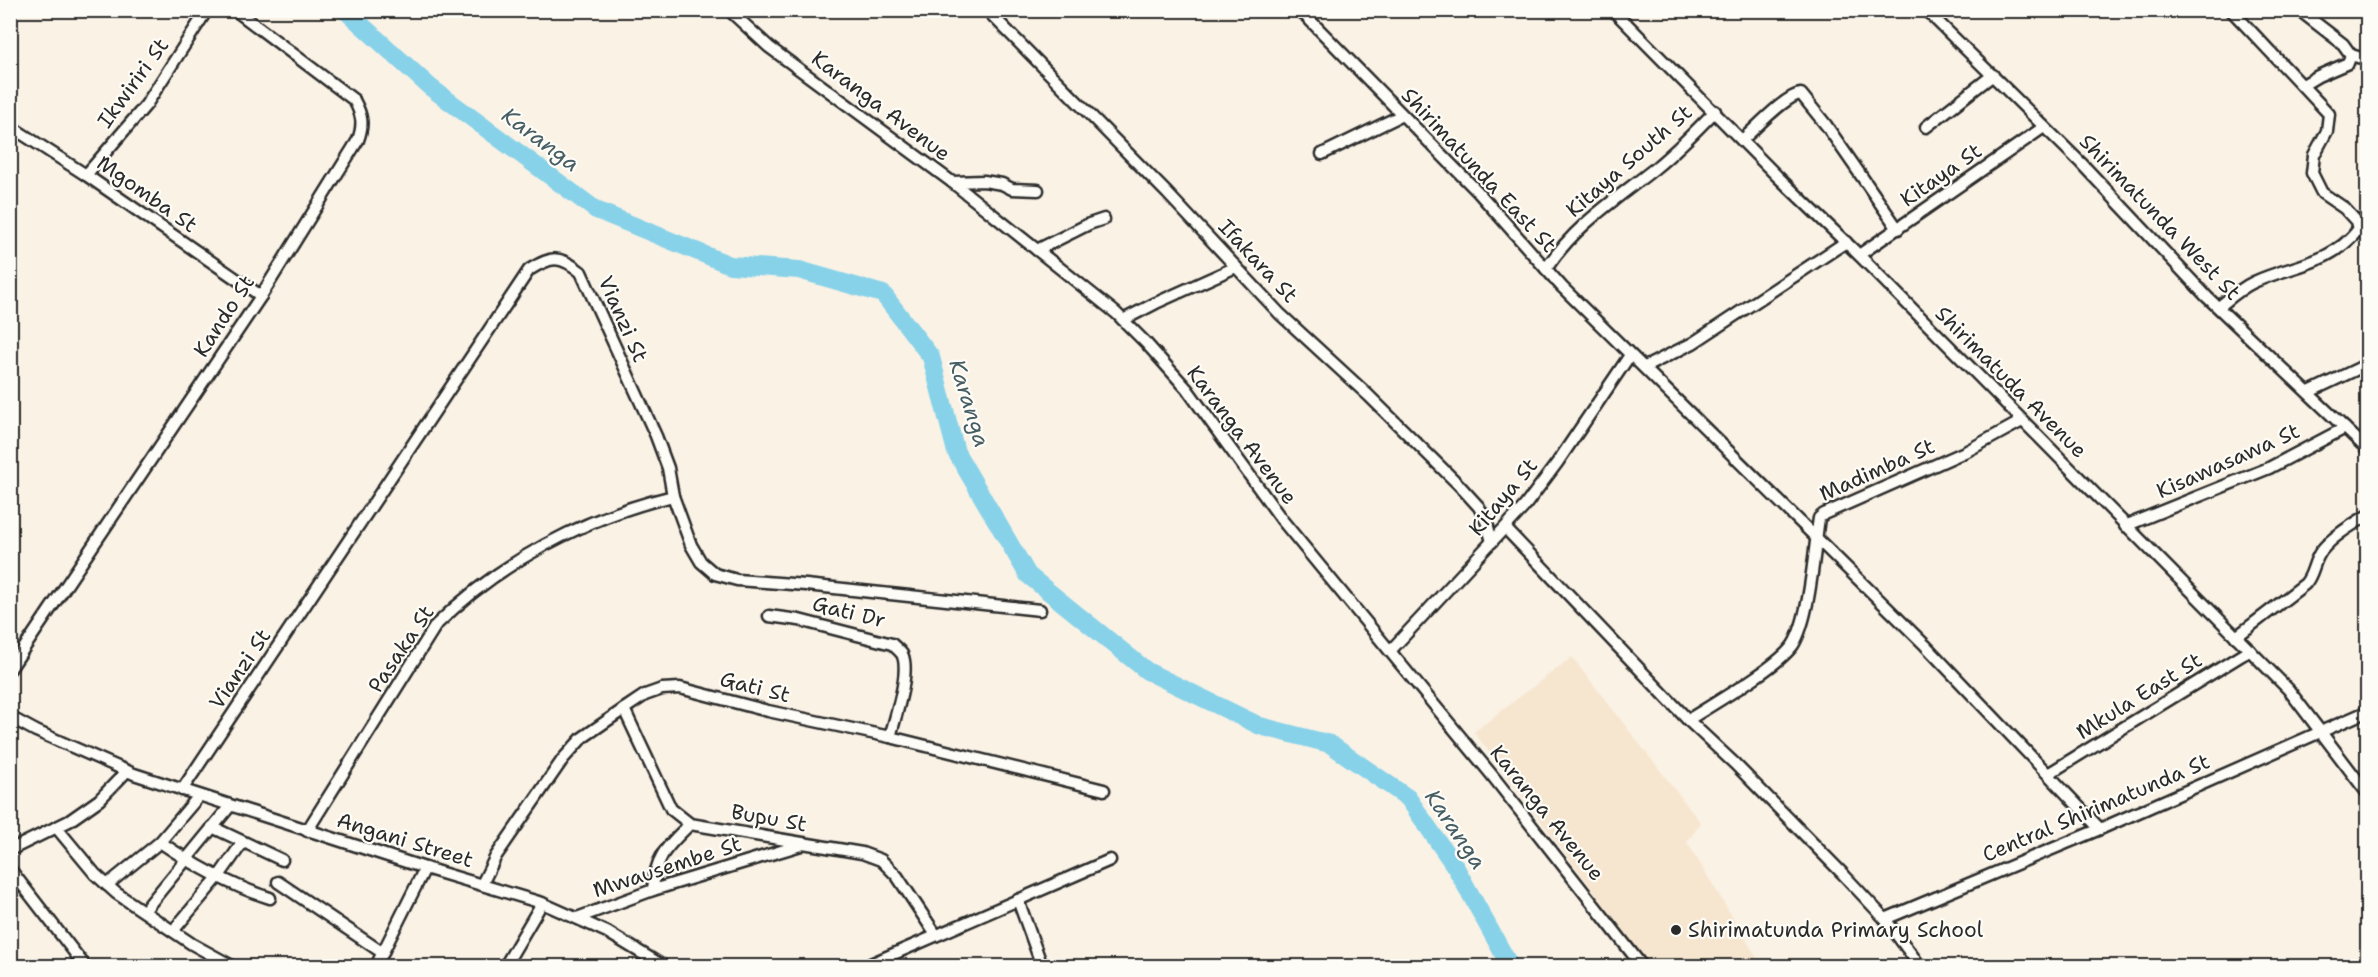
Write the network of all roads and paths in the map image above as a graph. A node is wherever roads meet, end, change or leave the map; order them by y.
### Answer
1 (207, 10) edge
2 (235, 10) edge
3 (729, 10) edge
4 (987, 10) edge
5 (1300, 10) edge
6 (1613, 10) edge
7 (1926, 10) edge
8 (2231, 10) edge
9 (2299, 10) edge
10 (2351, 55) junction
11 (2367, 60) edge
12 (1993, 75) junction
13 (2303, 85) junction
14 (1715, 111) junction
15 (1402, 115) junction
16 (10, 126) edge
17 (1926, 127) dead end
18 (2044, 127) junction
19 (1742, 140) junction
20 (1322, 154) dead end
21 (86, 175) junction
22 (952, 182) junction
23 (1038, 190) dead end
24 (1104, 219) dead end
25 (1898, 229) junction
26 (1846, 242) junction
27 (1037, 250) junction
28 (1859, 255) junction
29 (1236, 267) junction
30 (1546, 269) junction
31 (261, 296) junction
32 (2219, 307) junction
33 (1123, 320) junction
34 (1630, 355) junction
35 (2367, 364) edge
36 (1645, 368) junction
37 (2308, 392) junction
38 (2022, 421) junction
39 (2345, 428) junction
40 (2367, 450) edge
41 (672, 496) junction
42 (2367, 515) edge
43 (2125, 526) junction
44 (1506, 528) junction
45 (1818, 539) junction
46 (1492, 542) junction
47 (1040, 610) dead end
48 (769, 616) dead end
49 (2236, 637) junction
50 (1391, 650) junction
51 (2250, 650) junction
52 (10, 669) edge
53 (624, 708) junction
54 (2367, 711) edge
55 (10, 717) edge
56 (1688, 720) junction
57 (2321, 731) junction
58 (890, 737) junction
59 (127, 771) junction
60 (2048, 774) junction
61 (182, 790) junction
62 (1104, 790) dead end
63 (2367, 794) edge
64 (199, 796) junction
65 (230, 806) junction
66 (690, 824) junction
67 (56, 827) junction
68 (212, 827) junction
69 (2100, 829) junction
70 (307, 831) junction
71 (160, 842) junction
72 (243, 842) junction
73 (804, 844) junction
74 (10, 850) edge
75 (186, 860) junction
76 (282, 860) dead end
77 (1110, 860) dead end
78 (425, 868) junction
79 (10, 869) edge
80 (219, 876) junction
81 (278, 882) dead end
82 (482, 884) junction
83 (107, 885) junction
84 (653, 890) junction
85 (270, 898) dead end
86 (1018, 900) junction
87 (542, 903) junction
88 (144, 911) junction
89 (577, 918) junction
90 (1885, 919) junction
91 (173, 931) junction
92 (936, 935) junction
93 (383, 953) junction
94 (85, 966) edge
95 (232, 966) edge
96 (376, 966) edge
97 (505, 966) edge
98 (663, 966) edge
99 (866, 966) edge
100 (1042, 966) edge
101 (1642, 966) edge
102 (1920, 966) edge

1 - 21 street, Ikwiriri St
2 - 31 street, Kando St
3 - 22 street, Karanga Avenue
4 - 29 street, Ifakara St
5 - 15 street, Shirimatunda East St
6 - 14 street, Shirimatuda Avenue
7 - 12 street, Shirimatunda West St
8 - 13 street
9 - 10 street
10 - 11 street
10 - 13 street
12 - 17 street
12 - 18 street, Shirimatunda West St
13 - 32 street
14 - 19 street, Shirimatuda Avenue
14 - 30 street, Kitaya South St
15 - 20 street
15 - 30 street, Shirimatunda East St
16 - 21 street, Mgomba St
18 - 25 street, Kitaya St
18 - 32 street, Shirimatunda West St
19 - 25 street
19 - 26 street, Shirimatuda Avenue
21 - 31 street, Mgomba St
22 - 23 street
22 - 27 street, Karanga Avenue
24 - 27 street
25 - 28 street, Kitaya St
26 - 28 street, Shirimatuda Avenue
26 - 36 street
27 - 33 street, Karanga Avenue
28 - 38 street, Shirimatuda Avenue
29 - 33 street
29 - 46 street, Ifakara St
30 - 34 street, Shirimatunda East St
31 - 52 street, Kando St
32 - 37 street, Shirimatunda West St
33 - 50 street, Karanga Avenue
34 - 36 street, Shirimatunda East St
34 - 44 street, Kitaya St
35 - 37 street
36 - 45 street, Shirimatunda East St
37 - 39 street, Shirimatunda West St
38 - 43 street, Shirimatuda Avenue
38 - 45 street, Madimba St
39 - 40 street, Shirimatunda West St
39 - 43 street, Kisawasawa St
41 - 47 street, Vianzi St
41 - 61 street, Vianzi St
41 - 70 street, Pasaka St
42 - 49 street
43 - 49 street, Shirimatuda Avenue
44 - 46 street, Kitaya St
44 - 56 street
45 - 56 street, Madimba St
45 - 60 street, Shirimatunda East St
46 - 50 street, Kitaya St
48 - 58 street, Gati Dr
49 - 51 street, Shirimatuda Avenue
50 - 101 street, Karanga Avenue
51 - 57 street, Shirimatuda Avenue
51 - 60 street, Mkula East St
53 - 58 street, Gati St
53 - 66 street
53 - 82 street, Gati St
54 - 57 street, Central Shirimatunda St
55 - 59 street, Angani Street
56 - 90 street
57 - 63 street, Shirimatuda Avenue
57 - 69 street, Central Shirimatunda St
58 - 62 street, Gati St
59 - 61 street, Angani Street
59 - 67 street
60 - 69 street, Shirimatunda East St
61 - 64 street, Angani Street
64 - 65 street, Angani Street
64 - 71 street
65 - 68 street
65 - 70 street, Angani Street
66 - 73 street, Bupu St
66 - 84 street
67 - 74 street
67 - 83 street
68 - 72 street
68 - 75 street
69 - 90 street, Central Shirimatunda St
70 - 78 street, Angani Street
71 - 75 street
71 - 83 street
72 - 76 street
72 - 80 street
73 - 84 street, Mwausembe St
73 - 92 street, Bupu St
75 - 80 street
75 - 88 street
77 - 86 street
78 - 82 street, Angani Street
78 - 93 street
79 - 94 street
80 - 85 street
80 - 91 street
81 - 93 street
82 - 87 street, Angani Street
83 - 88 street
84 - 89 street, Mwausembe St
86 - 92 street
86 - 100 street
87 - 89 street, Angani Street
87 - 97 street
88 - 91 street
89 - 98 street, Angani Street
90 - 102 street
91 - 95 street
92 - 99 street
93 - 96 street

